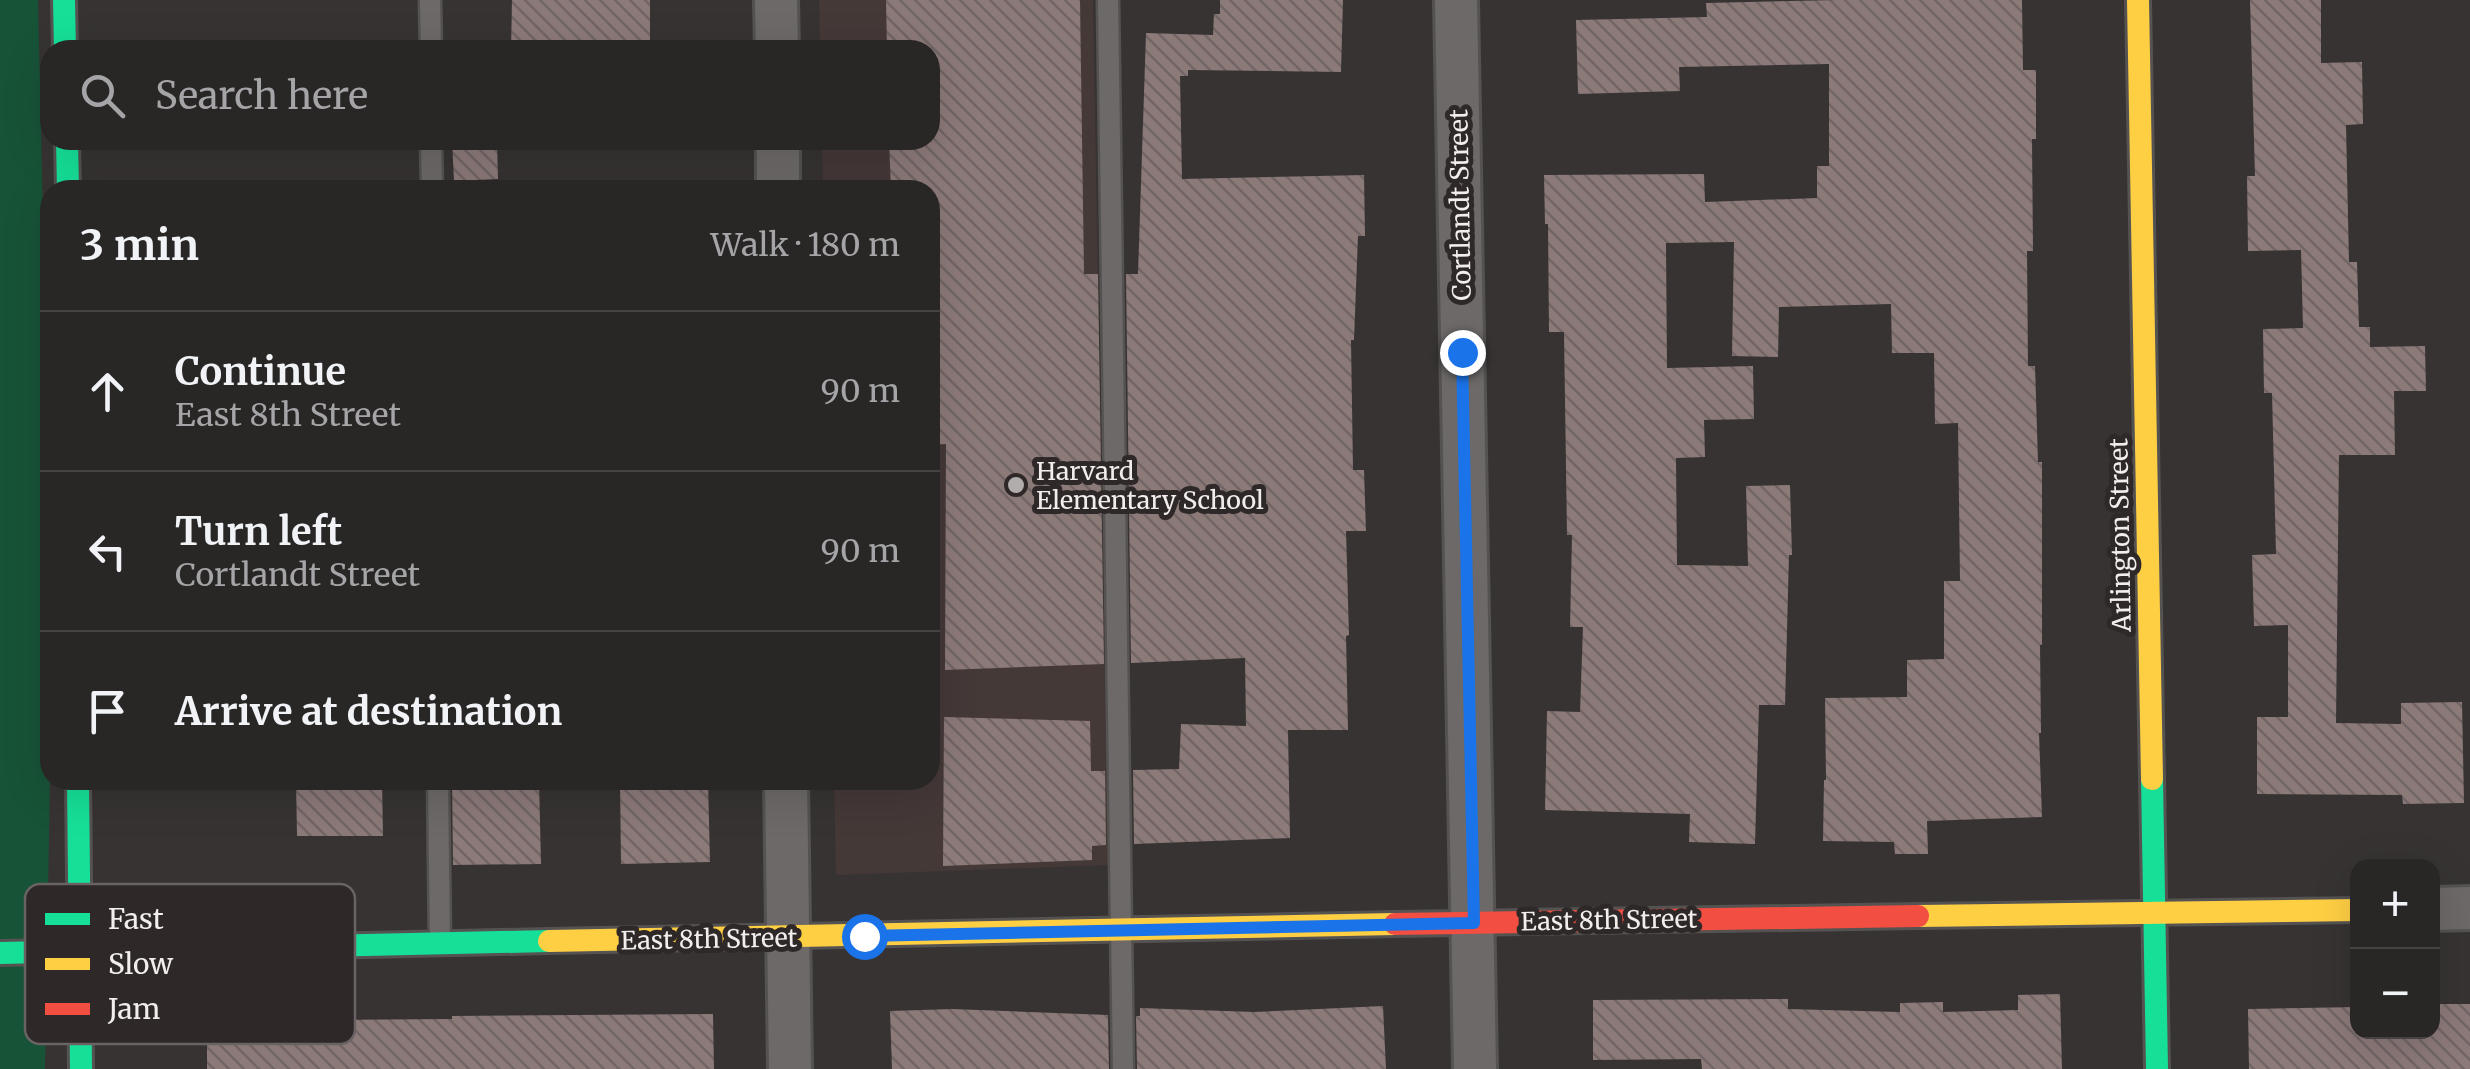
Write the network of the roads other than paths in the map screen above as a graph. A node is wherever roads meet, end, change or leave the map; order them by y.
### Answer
1 (64, 0) edge
2 (430, 0) edge
3 (776, 0) edge
4 (1108, 0) edge
5 (1456, 0) edge
6 (2138, 0) edge
7 (65, 40) edge
8 (430, 40) edge
9 (776, 40) edge
10 (67, 150) edge
11 (432, 150) edge
12 (778, 150) edge
13 (68, 180) edge
14 (432, 180) edge
15 (778, 180) edge
16 (78, 790) edge
17 (438, 790) edge
18 (786, 790) edge
19 (79, 884) edge
20 (2440, 908) edge
21 (2470, 908) edge
22 (2350, 910) edge
23 (2154, 913) junction
24 (1474, 923) junction
25 (1120, 930) junction
26 (788, 937) junction
27 (440, 945) junction
28 (355, 947) edge
29 (0, 953) edge
30 (25, 953) edge
31 (81, 1044) edge
32 (81, 1069) edge
33 (790, 1069) edge
34 (1123, 1069) edge
35 (1475, 1069) edge
36 (2157, 1069) edge

1 - 7 street
2 - 8 lane
3 - 9 street
4 - 25 lane
5 - 24 street, Cortlandt Street
6 - 23 street, Arlington Street
10 - 13 street
11 - 14 lane
12 - 15 street
16 - 19 street
17 - 27 lane
18 - 26 street
20 - 21 street
22 - 23 street, East 8th Street
23 - 24 street, East 8th Street
23 - 36 street, Arlington Street
24 - 25 street, East 8th Street
24 - 35 street, Cortlandt Street
25 - 26 street, East 8th Street
25 - 34 lane
26 - 27 street, East 8th Street
26 - 33 street
27 - 28 street, East 8th Street
29 - 30 street, East 8th Street
31 - 32 street

